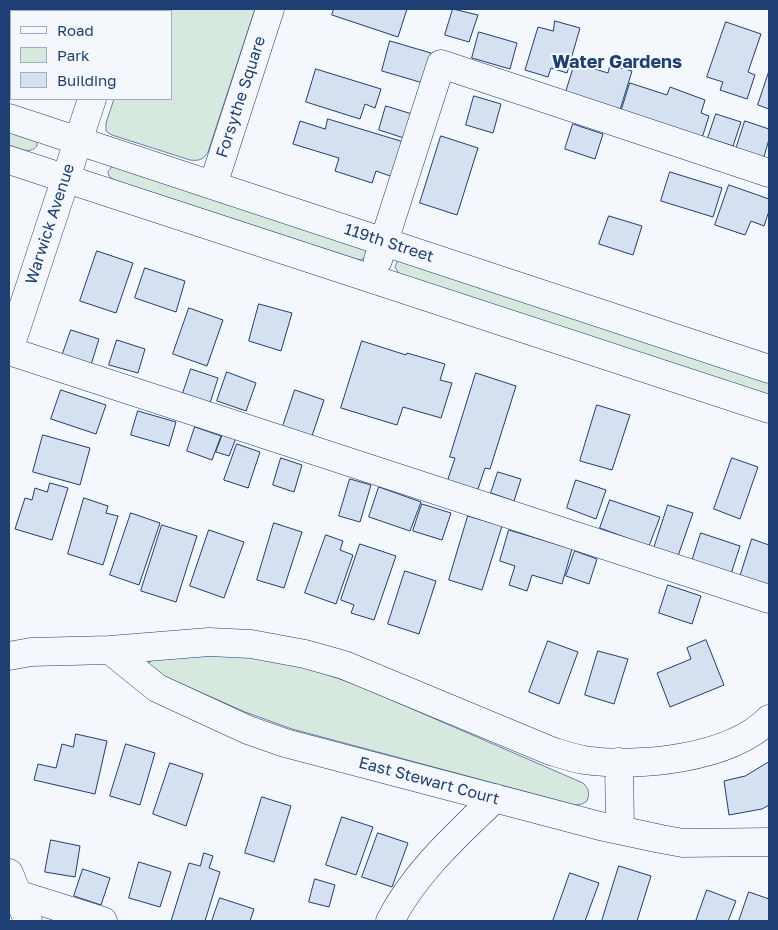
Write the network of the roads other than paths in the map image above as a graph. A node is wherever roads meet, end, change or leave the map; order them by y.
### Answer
1 (270, 9) edge
2 (92, 100) edge
3 (9, 118) edge
4 (78, 141) junction
5 (9, 160) edge
6 (769, 173) edge
7 (65, 178) junction
8 (213, 185) junction
9 (384, 242) junction
10 (372, 279) junction
11 (9, 350) edge
12 (769, 369) edge
13 (769, 409) edge
14 (769, 599) edge
15 (110, 650) junction
16 (9, 656) edge
17 (769, 718) edge
18 (612, 762) junction
19 (495, 798) junction
20 (610, 828) junction
21 (769, 842) edge
22 (13, 884) edge
23 (28, 921) edge
24 (103, 921) edge
25 (390, 921) edge

1 - 8 street, Forsythe Square
2 - 4 street, Warwick Avenue
3 - 4 street, 119th Street
4 - 7 street, Warwick Avenue
4 - 8 street, 119th Street
5 - 7 street
6 - 9 street
7 - 10 street
7 - 11 street, Warwick Avenue
8 - 9 street, 119th Street
9 - 10 street
9 - 12 street, 119th Street
10 - 13 street
11 - 14 street
15 - 16 street
15 - 18 street
15 - 19 street, East Stewart Court
17 - 18 street
18 - 20 street
19 - 20 street, East Stewart Court
19 - 25 street
20 - 21 street, East Stewart Court
22 - 23 street
22 - 24 street

